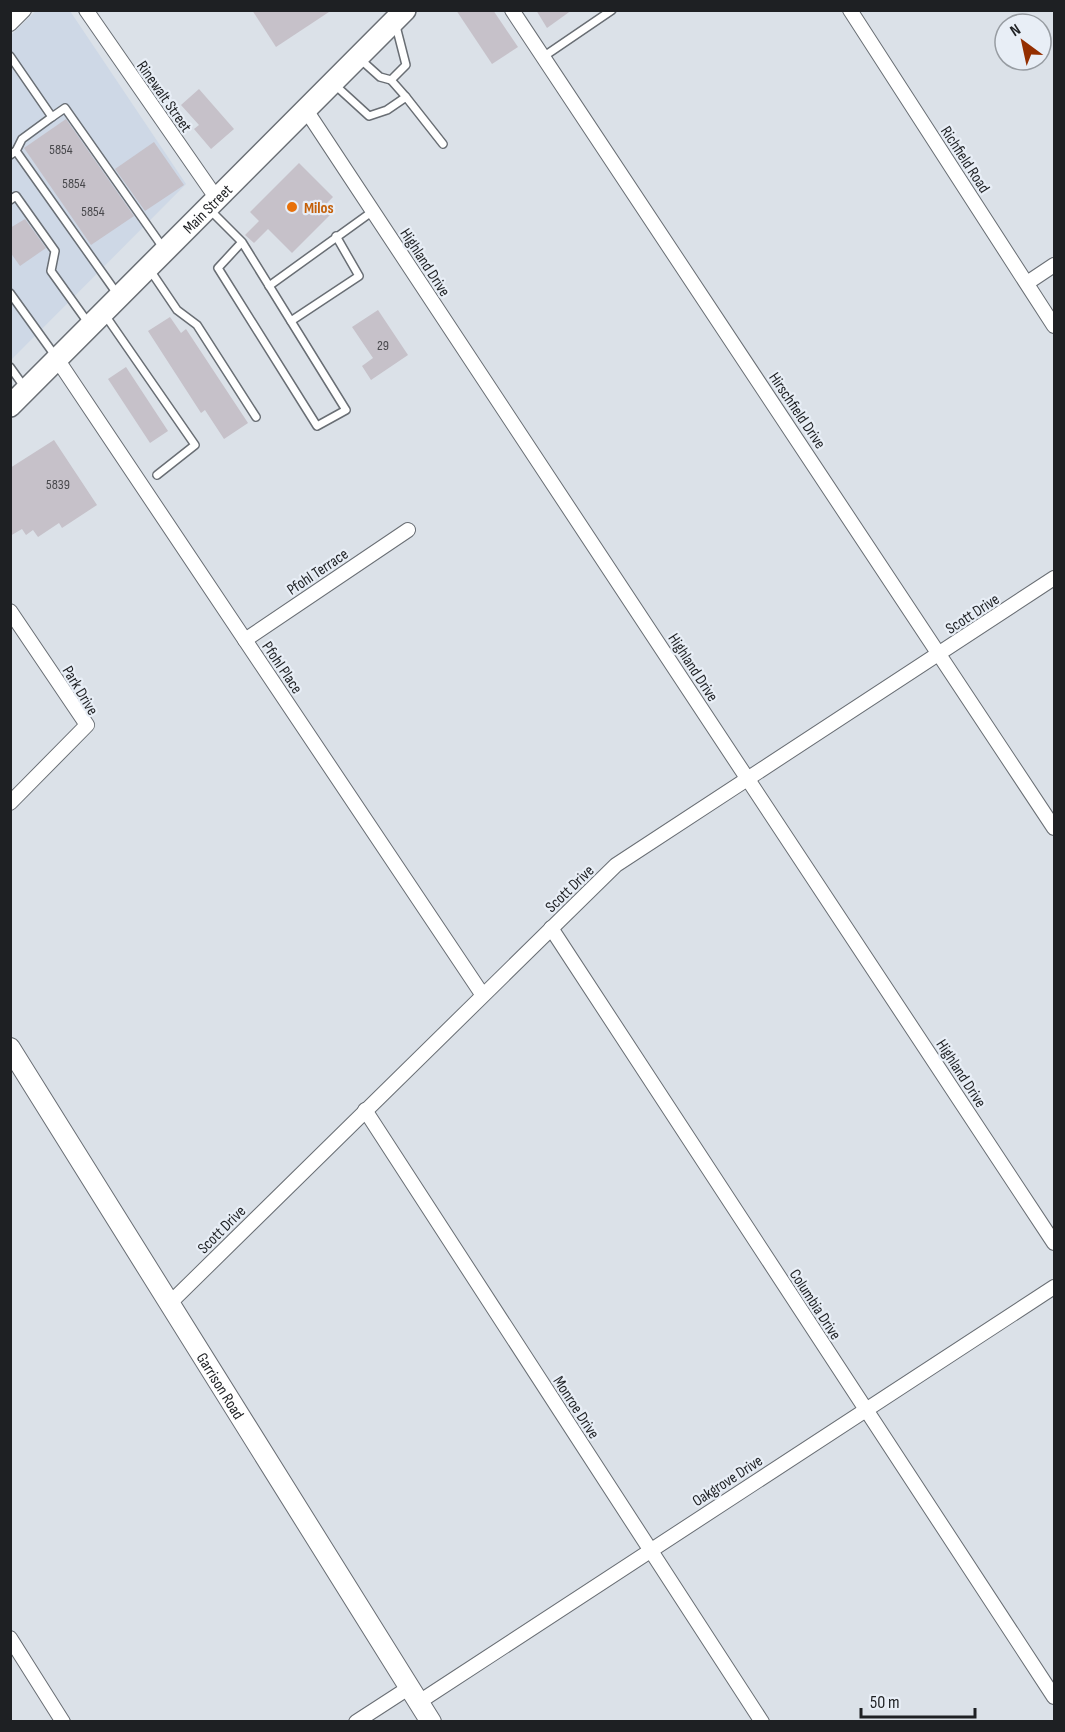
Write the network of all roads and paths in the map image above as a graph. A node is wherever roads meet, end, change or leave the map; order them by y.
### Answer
1 (24, 10) edge
2 (86, 10) edge
3 (512, 10) edge
4 (612, 10) edge
5 (850, 10) edge
6 (394, 14) edge
7 (10, 24) edge
8 (10, 56) edge
9 (543, 57) junction
10 (358, 58) junction
11 (391, 80) junction
12 (333, 83) junction
13 (406, 97) junction
14 (306, 110) junction
15 (52, 117) junction
16 (443, 144) dead end
17 (13, 153) edge
18 (10, 200) edge
19 (212, 204) junction
20 (373, 211) junction
21 (336, 236) junction
22 (242, 242) junction
23 (166, 251) junction
24 (1054, 265) edge
25 (149, 267) junction
26 (1027, 283) junction
27 (269, 286) junction
28 (10, 293) edge
29 (120, 297) junction
30 (97, 319) junction
31 (291, 321) junction
32 (1054, 326) edge
33 (57, 359) junction
34 (10, 367) edge
35 (27, 390) junction
36 (10, 406) edge
37 (256, 417) dead end
38 (157, 475) dead end
39 (408, 530) dead end
40 (1054, 578) edge
41 (10, 611) edge
42 (245, 640) junction
43 (940, 653) junction
44 (748, 779) junction
45 (10, 803) edge
46 (1054, 828) edge
47 (551, 928) junction
48 (482, 994) junction
49 (10, 1047) edge
50 (365, 1110) junction
51 (1054, 1243) edge
52 (1054, 1287) edge
53 (170, 1303) junction
54 (865, 1410) junction
55 (649, 1550) junction
56 (10, 1638) edge
57 (414, 1695) junction
58 (1054, 1698) edge
59 (63, 1722) edge
60 (356, 1722) edge
61 (431, 1722) edge
62 (762, 1722) edge

1 - 7 street
2 - 19 street, Rinewalt Street
3 - 9 street, Hirschfield Drive
4 - 9 lane
5 - 26 street, Richfield Road
6 - 10 main road, Main Street
6 - 11 lane
8 - 15 lane
9 - 43 street, Hirschfield Drive
10 - 11 lane
10 - 12 main road, Main Street
11 - 13 lane
12 - 13 lane
12 - 14 main road, Main Street
13 - 16 lane
14 - 19 main road, Main Street
14 - 20 street, Highland Drive
15 - 17 lane
15 - 23 lane
17 - 29 lane
18 - 30 lane
19 - 22 lane
19 - 23 main road, Main Street
20 - 21 lane
20 - 44 street, Highland Drive
21 - 27 lane
21 - 31 lane
22 - 27 lane
22 - 31 lane
23 - 25 main road, Main Street
24 - 26 street
25 - 29 main road, Main Street
25 - 37 lane
26 - 32 street, Richfield Road
27 - 31 lane
28 - 33 lane
29 - 30 main road, Main Street
30 - 33 main road, Main Street
30 - 38 lane
33 - 35 main road, Main Street
33 - 42 street, Pfohl Place
34 - 35 lane
35 - 36 main road, Main Street
39 - 42 street, Pfohl Terrace
40 - 43 street, Scott Drive
41 - 45 street, Park Drive
42 - 48 street, Pfohl Place
43 - 44 street, Scott Drive
43 - 46 street, Hirschfield Drive
44 - 47 street, Scott Drive
44 - 51 street, Highland Drive
47 - 48 street, Scott Drive
47 - 54 street, Columbia Drive
48 - 50 street, Scott Drive
49 - 53 street, Garrison Road
50 - 53 street, Scott Drive
50 - 55 street, Monroe Drive
52 - 54 street, Oakgrove Drive
53 - 57 street, Garrison Road
54 - 55 street, Oakgrove Drive
54 - 58 street, Columbia Drive
55 - 57 street, Oakgrove Drive
55 - 62 street, Monroe Drive
56 - 59 street
57 - 60 street, Oakgrove Drive
57 - 61 street, Garrison Road

